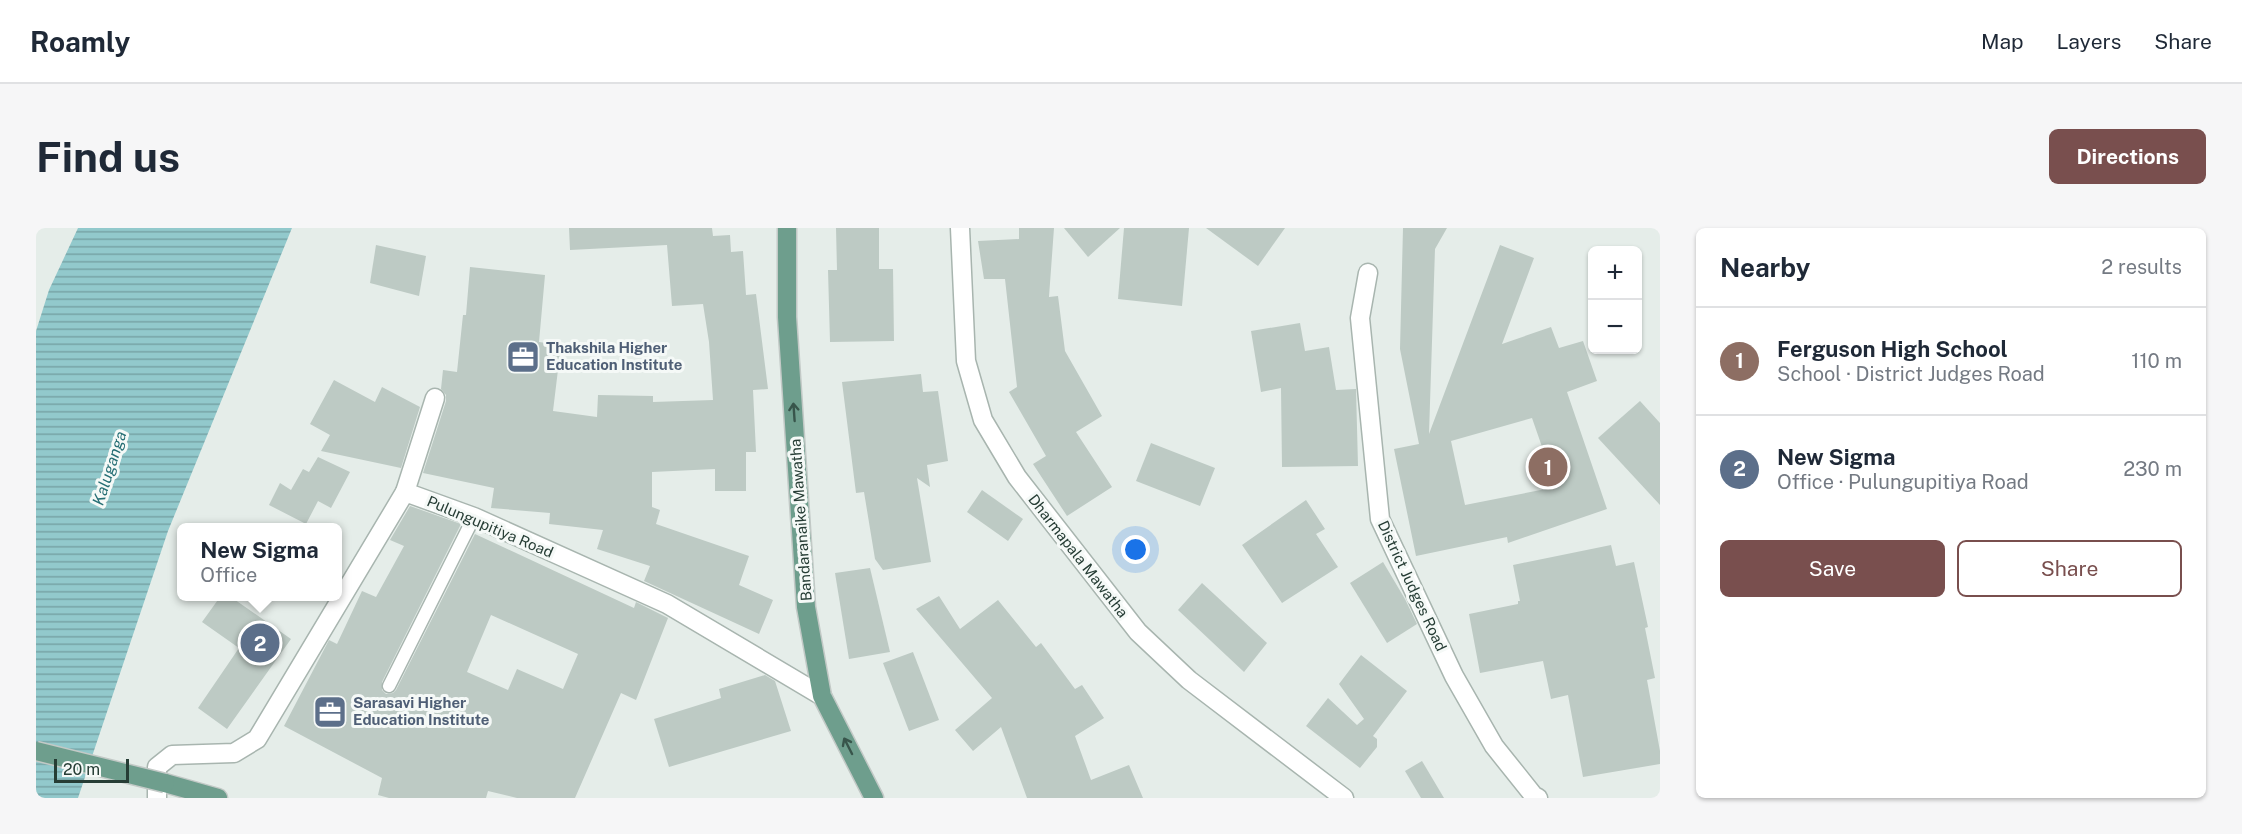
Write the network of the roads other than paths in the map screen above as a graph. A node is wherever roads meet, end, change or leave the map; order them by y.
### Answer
1 (787, 228) edge
2 (960, 228) edge
3 (1368, 273) dead end
4 (435, 398) dead end
5 (405, 492) junction
6 (474, 517) junction
7 (342, 598) edge
8 (340, 601) edge
9 (389, 686) dead end
10 (822, 696) junction
11 (36, 752) edge
12 (161, 791) edge
13 (218, 798) edge
14 (874, 798) edge
15 (1344, 798) edge
16 (1538, 798) edge

10 -> 1 main road, Bandaranaike Mawatha
2 - 15 street, Dharmapala Mawatha
3 - 16 street, District Judges Road
4 - 5 street
5 - 6 street, Pulungupitiya Road
5 - 7 street
6 - 9 lane
6 - 10 street, Pulungupitiya Road
8 - 12 street
14 -> 10 main road, Bandaranaike Mawatha
11 - 12 main road, bridge
12 - 13 main road

